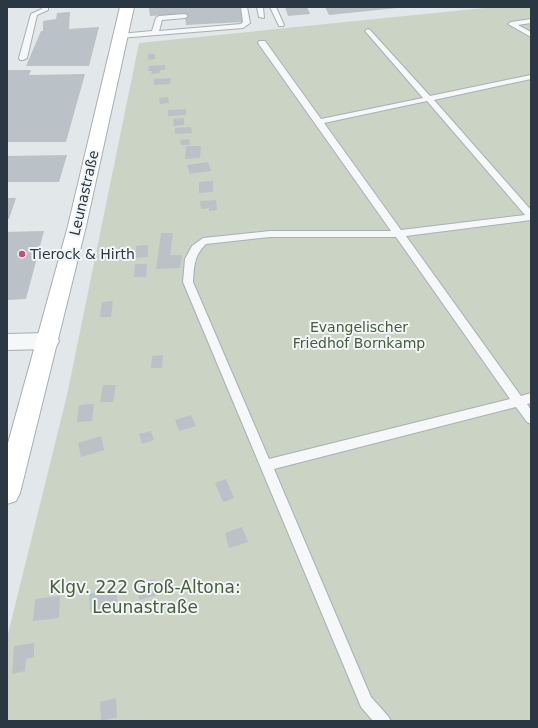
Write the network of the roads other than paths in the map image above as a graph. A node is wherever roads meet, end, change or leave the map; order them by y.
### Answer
1 (45, 7) edge
2 (127, 7) edge
3 (244, 7) edge
4 (260, 7) edge
5 (273, 7) edge
6 (185, 16) dead end
7 (262, 17) dead end
8 (531, 21) edge
9 (281, 25) dead end
10 (368, 31) dead end
11 (155, 34) junction
12 (531, 35) edge
13 (120, 36) junction
14 (262, 42) dead end
15 (23, 58) dead end
16 (531, 77) edge
17 (429, 99) junction
18 (319, 122) junction
19 (531, 217) edge
20 (399, 234) junction
21 (48, 341) junction
22 (7, 342) edge
23 (531, 398) edge
24 (518, 401) junction
25 (531, 419) edge
26 (265, 466) junction
27 (7, 493) edge
28 (383, 721) edge

1 - 15 lane
2 - 13 street, Leunastraße
3 - 11 lane
4 - 7 lane
5 - 9 lane
6 - 11 lane
8 - 12 lane
10 - 17 lane
11 - 13 lane
13 - 21 street, Leunastraße
14 - 18 lane
16 - 17 lane
17 - 18 lane
17 - 19 lane
18 - 20 lane
19 - 20 lane
20 - 24 lane
20 - 26 lane
21 - 22 street
21 - 27 street, Leunastraße
23 - 24 lane
24 - 25 lane
24 - 26 lane
26 - 28 lane

